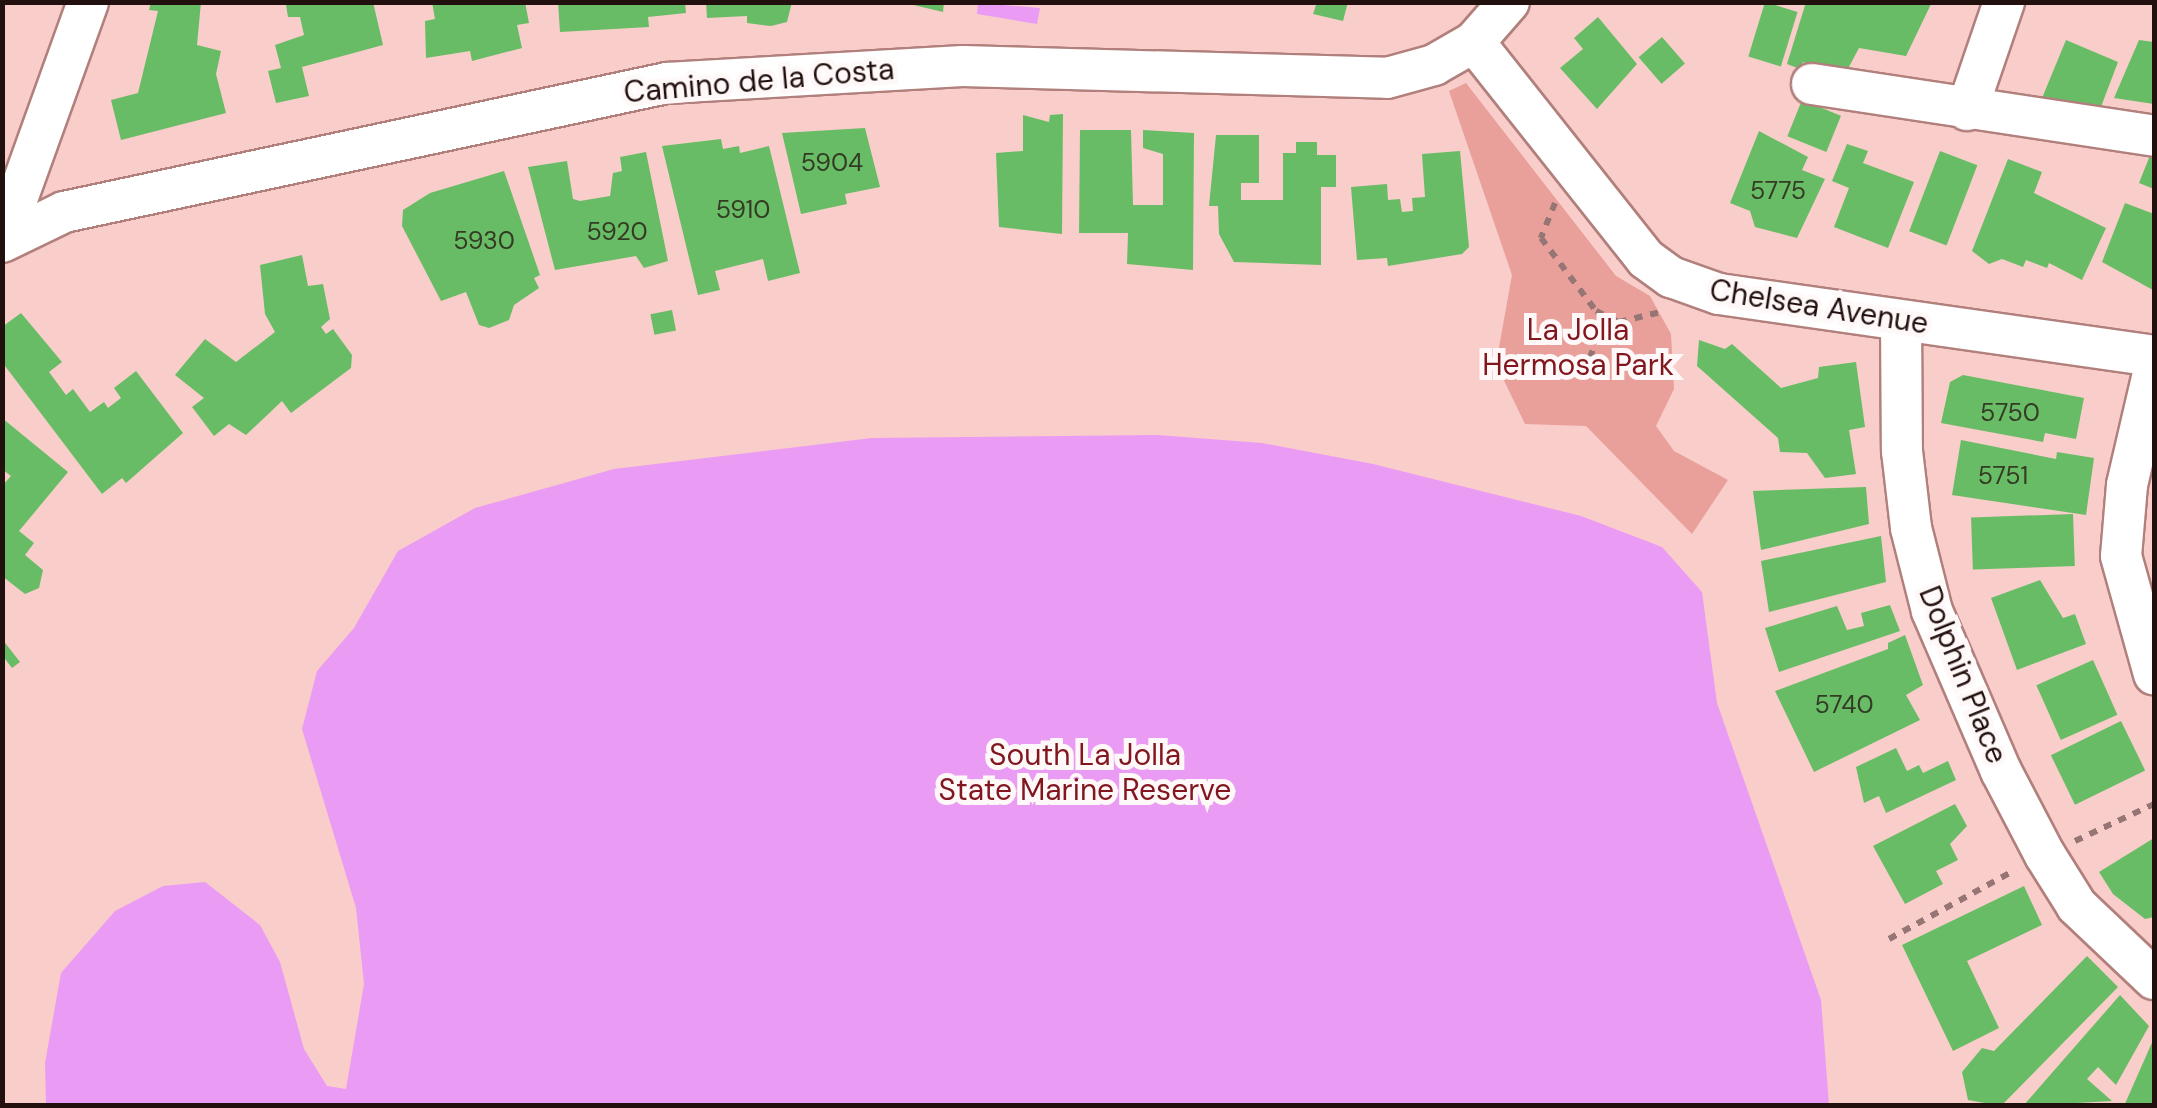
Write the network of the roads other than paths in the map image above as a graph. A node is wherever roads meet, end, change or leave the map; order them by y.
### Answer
1 (88, 2) edge
2 (1509, 2) edge
3 (2004, 2) edge
4 (1474, 42) junction
5 (1812, 84) dead end
6 (1967, 110) junction
7 (2154, 136) edge
8 (3, 242) edge
9 (1901, 321) junction
10 (2154, 356) edge
11 (2154, 368) edge
12 (2154, 674) edge
13 (2154, 979) edge

1 - 8 street
2 - 4 street, Camino de la Costa
3 - 6 street
4 - 8 street, Camino de la Costa
4 - 9 street, Chelsea Avenue
5 - 6 street
6 - 7 street
9 - 10 street, Chelsea Avenue
9 - 13 street, Dolphin Place
11 - 12 street

